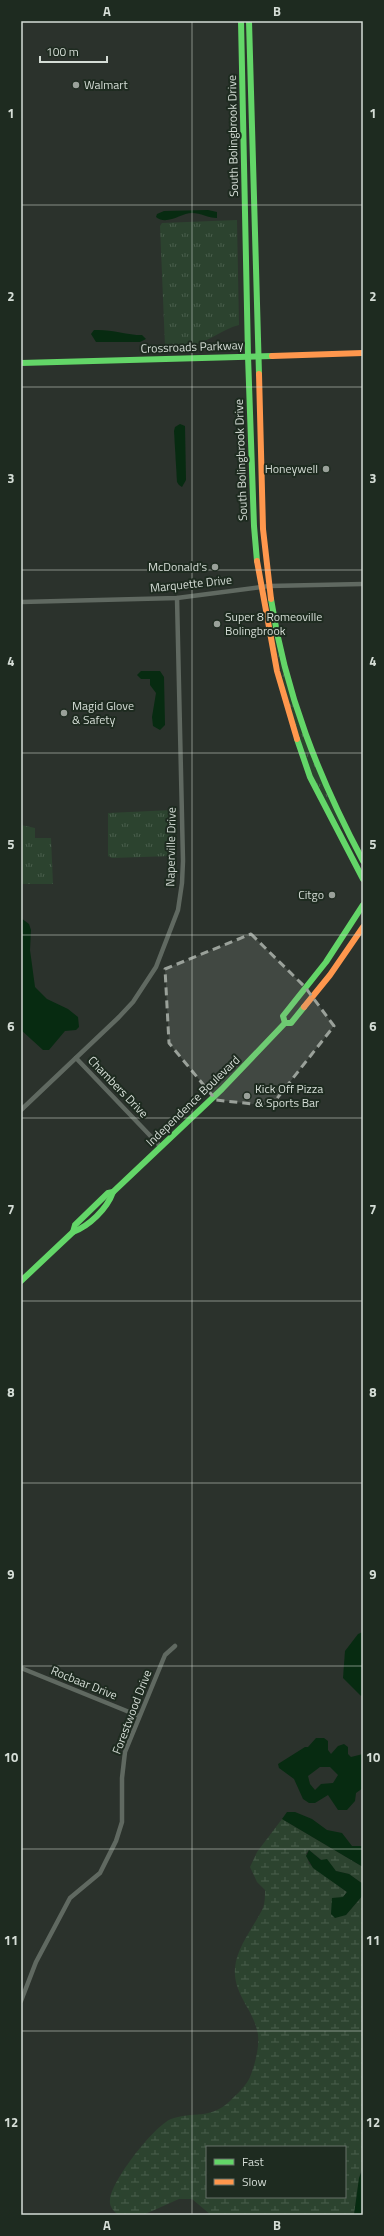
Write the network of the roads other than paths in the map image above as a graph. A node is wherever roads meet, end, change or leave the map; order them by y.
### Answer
1 (241, 21) edge
2 (249, 21) edge
3 (363, 353) edge
4 (248, 356) junction
5 (258, 356) junction
6 (21, 363) edge
7 (363, 584) edge
8 (269, 586) junction
9 (260, 587) junction
10 (177, 598) junction
11 (21, 602) edge
12 (363, 861) edge
13 (363, 879) edge
14 (363, 906) edge
15 (363, 927) edge
16 (285, 1023) junction
17 (76, 1058) junction
18 (21, 1110) edge
19 (161, 1147) junction
20 (21, 1281) edge
21 (175, 1646) dead end
22 (21, 1668) edge
23 (139, 1716) junction
24 (21, 2001) edge

1 - 4 main road, South Bolingbrook Drive
2 - 5 main road, South Bolingbrook Drive
3 - 5 main road, Crossroads Parkway
4 - 5 main road, Crossroads Parkway
4 - 6 main road, Crossroads Parkway
4 - 9 main road, South Bolingbrook Drive
5 - 8 main road, South Bolingbrook Drive
7 - 8 street, Marquette Drive
8 - 9 street, Marquette Drive
8 - 12 main road, South Bolingbrook Drive
9 - 10 street, Marquette Drive
9 - 13 main road, South Bolingbrook Drive
10 - 11 street, Marquette Drive
10 - 17 street, Naperville Drive
14 - 16 main road, Independence Boulevard
15 - 16 main road, Independence Boulevard
16 - 19 main road, Independence Boulevard
17 - 18 street, Naperville Drive
17 - 19 street, Chambers Drive
19 - 20 main road, Independence Boulevard
21 - 23 street, Forestwood Drive
22 - 23 street, Rocbaar Drive
23 - 24 street, Forestwood Drive

